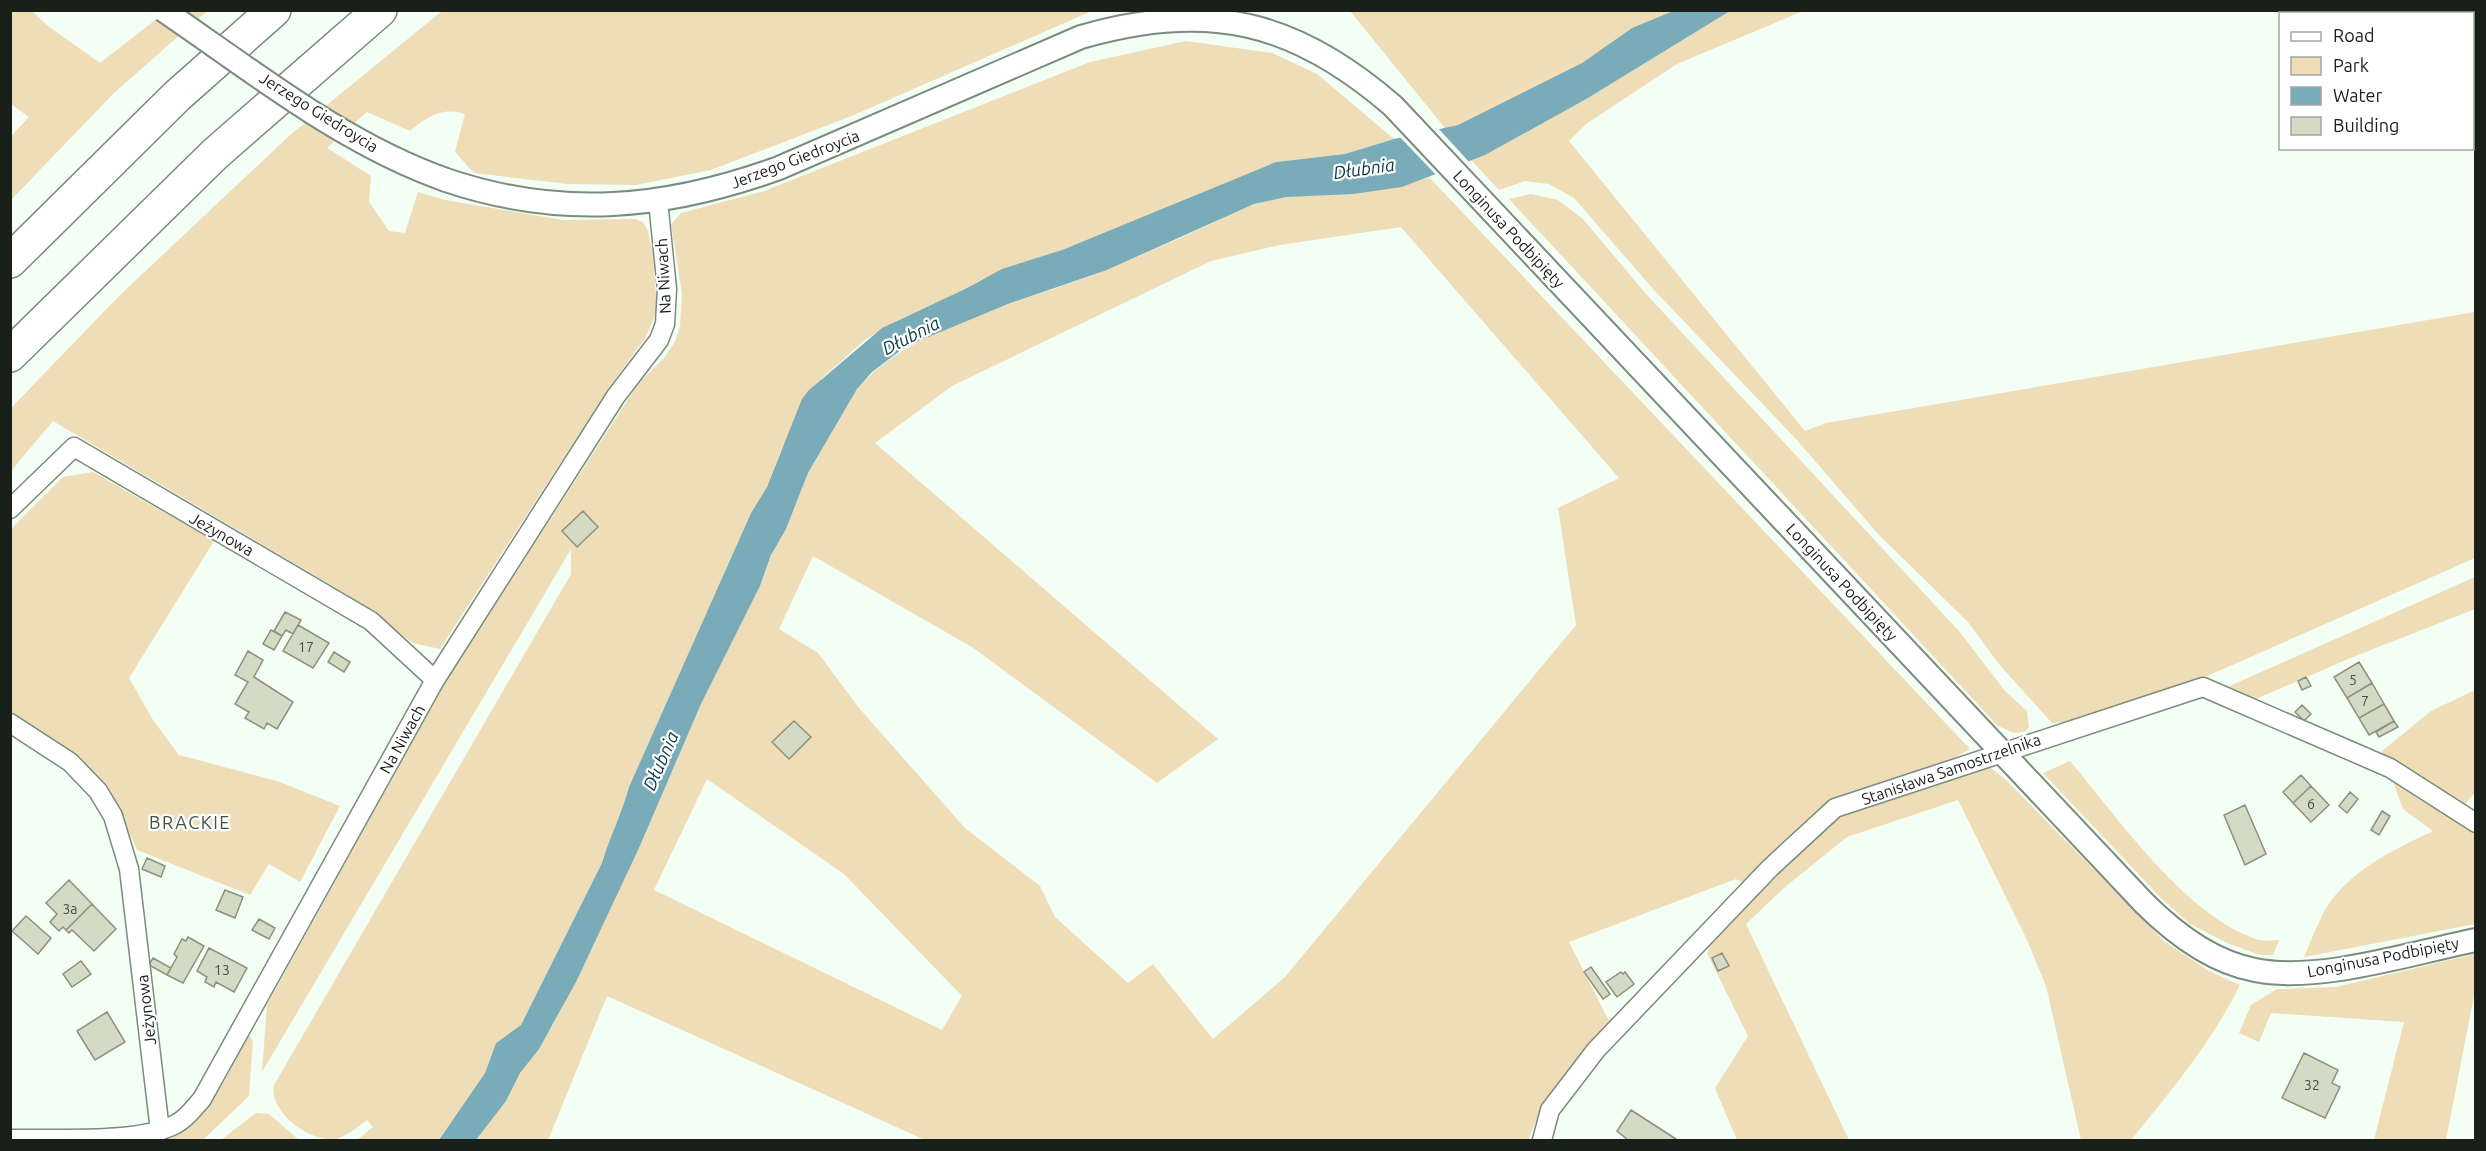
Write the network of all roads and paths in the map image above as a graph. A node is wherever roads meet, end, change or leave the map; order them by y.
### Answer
1 (164, 10) edge
2 (274, 10) edge
3 (380, 10) edge
4 (1276, 29) joint
5 (658, 201) junction
6 (10, 261) edge
7 (10, 355) edge
8 (10, 509) edge
9 (435, 680) junction
10 (10, 723) edge
11 (2002, 752) junction
12 (2475, 823) edge
13 (2475, 940) edge
14 (160, 1131) junction
15 (10, 1139) edge
16 (1542, 1140) edge

1 - 5 street, Jerzego Giedroycia, bridge
2 - 6 highway
3 - 7 highway
4 - 5 street, Jerzego Giedroycia
4 - 11 street, Longinusa Podbipięty
5 - 9 street, Na Niwach
8 - 9 street, Jeżynowa
9 - 14 street, Na Niwach
10 - 14 street, Jeżynowa
11 - 12 street, Stanisława Samostrzelnika
11 - 13 street, Longinusa Podbipięty
11 - 16 street, Stanisława Samostrzelnika
14 - 15 street, Na Niwach

